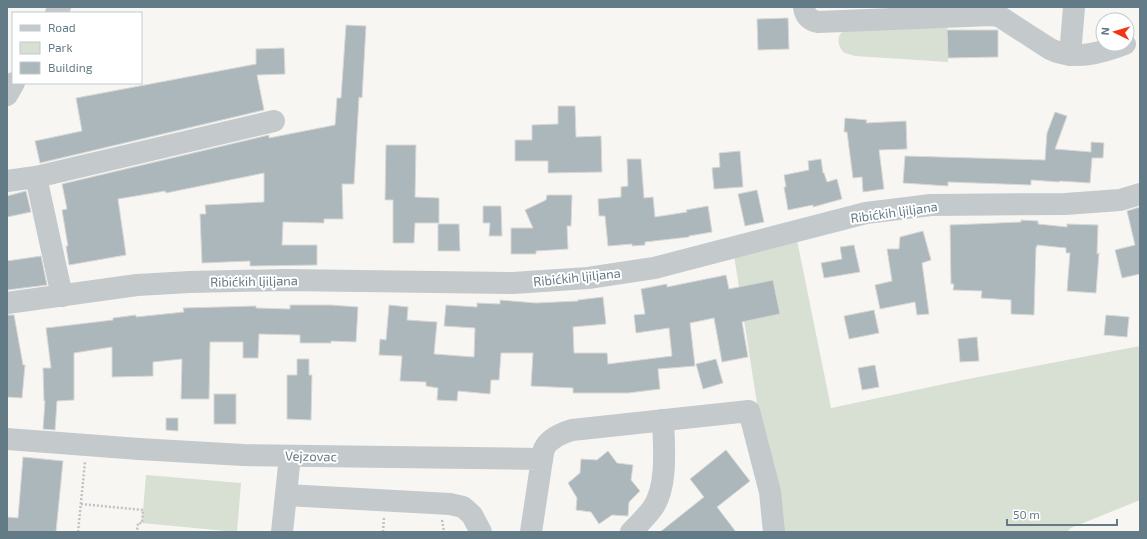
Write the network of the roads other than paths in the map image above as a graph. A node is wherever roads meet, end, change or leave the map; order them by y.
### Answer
1 (804, 7) edge
2 (1074, 7) edge
3 (1102, 52) edge
4 (1070, 55) junction
5 (13, 84) edge
6 (7, 95) edge
7 (274, 121) dead end
8 (36, 176) junction
9 (7, 181) edge
10 (1140, 194) edge
11 (62, 296) junction
12 (7, 303) edge
13 (663, 420) junction
14 (7, 439) edge
15 (290, 456) junction
16 (542, 459) junction
17 (286, 494) junction
18 (282, 532) edge
19 (481, 532) edge
20 (531, 532) edge
21 (631, 532) edge
22 (774, 532) edge

1 - 4 street
2 - 4 street
3 - 4 street
5 - 6 street
7 - 8 street
8 - 9 street
8 - 11 street
10 - 11 street, Ribićkih ljiljana
11 - 12 street, Ribićkih ljiljana
13 - 16 street
13 - 21 street
13 - 22 street
14 - 15 street, Vejzovac
15 - 16 street, Vejzovac
15 - 17 street
16 - 20 street
17 - 18 street
17 - 19 street

